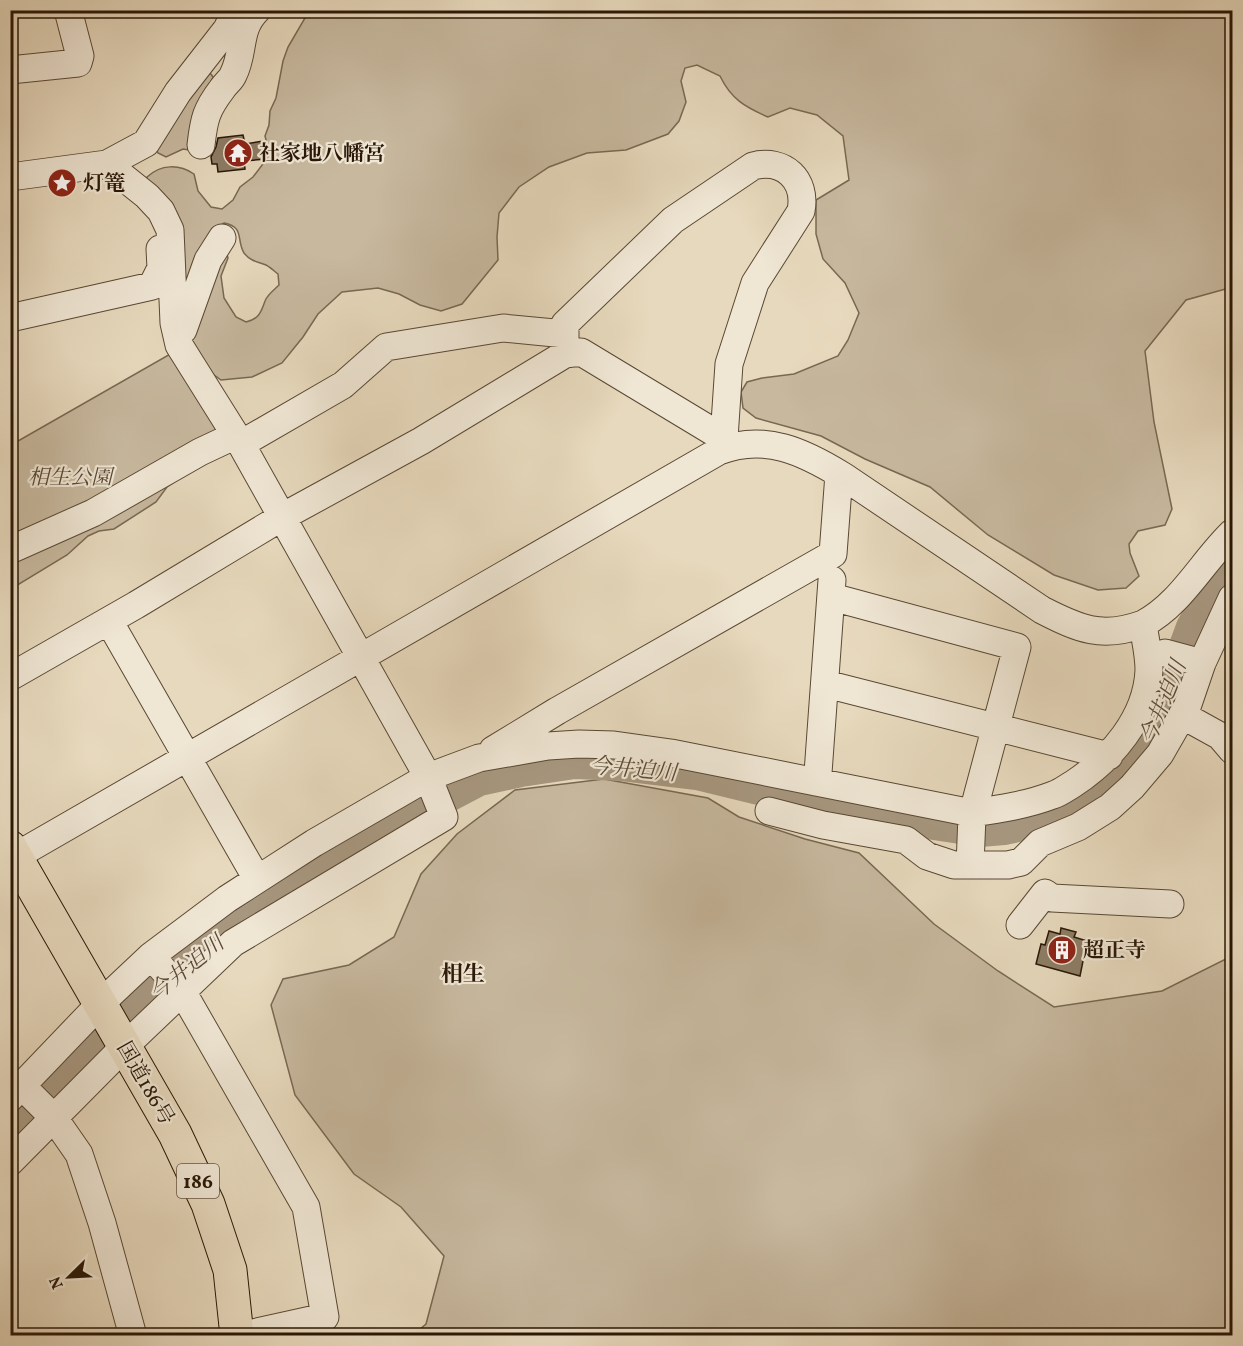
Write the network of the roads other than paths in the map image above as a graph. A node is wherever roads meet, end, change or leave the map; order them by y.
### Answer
1 (68, 10) edge
2 (236, 10) edge
3 (257, 10) edge
4 (10, 70) edge
5 (201, 145) dead end
6 (107, 164) junction
7 (10, 177) edge
8 (147, 196) junction
9 (222, 238) dead end
10 (10, 318) edge
11 (177, 335) junction
12 (565, 344) junction
13 (237, 440) junction
14 (730, 441) junction
15 (839, 474) junction
16 (282, 517) junction
17 (1231, 534) edge
18 (10, 550) edge
19 (833, 554) junction
20 (832, 597) junction
21 (1233, 598) edge
22 (109, 621) junction
23 (1143, 624) junction
24 (1164, 653) dead end
25 (360, 658) junction
26 (1198, 662) junction
27 (10, 677) edge
28 (826, 684) junction
29 (1182, 715) junction
30 (995, 727) junction
31 (1233, 750) edge
32 (188, 756) junction
33 (1109, 756) junction
34 (479, 758) junction
35 (815, 782) junction
36 (431, 783) junction
37 (770, 811) dead end
38 (972, 814) junction
39 (13, 851) edge
40 (1027, 854) junction
41 (970, 860) junction
42 (257, 879) junction
43 (1045, 892) junction
44 (1170, 904) dead end
45 (1020, 925) dead end
46 (155, 960) junction
47 (180, 989) junction
48 (113, 1026) junction
49 (20, 1092) edge
50 (52, 1116) junction
51 (10, 1162) edge
52 (133, 1335) edge
53 (238, 1335) edge

1 - 4 street
2 - 6 street
3 - 5 street
6 - 7 street
6 - 8 street
8 - 10 street
8 - 11 street
9 - 11 street
11 - 13 street
12 - 13 street
12 - 14 street
12 - 14 street
12 - 16 street
13 - 16 street
13 - 18 street
14 - 15 street
14 - 25 street
15 - 19 street
15 - 23 street
16 - 22 street
16 - 25 street
17 - 23 street
19 - 20 street
19 - 34 street
20 - 28 street
20 - 30 street
21 - 26 street
22 - 27 street
22 - 32 street
23 - 33 street
24 - 26 street
25 - 32 street
25 - 36 street
26 - 29 street
28 - 30 street
28 - 35 street
29 - 31 street
29 - 40 street
30 - 33 street
30 - 38 street
32 - 39 street
32 - 42 street
33 - 38 street
34 - 35 street
34 - 36 street
35 - 38 street
36 - 42 street
36 - 47 street
37 - 41 street
38 - 41 street
39 - 48 highway, 国道186号 / 186
40 - 41 street
40 - 43 street
42 - 46 street
43 - 44 street
43 - 45 street
46 - 47 street
46 - 48 street
47 - 48 street
47 - 53 street
48 - 49 street
48 - 50 street
48 - 53 highway, 国道186号 / 186
49 - 50 street
50 - 51 street
50 - 52 street

